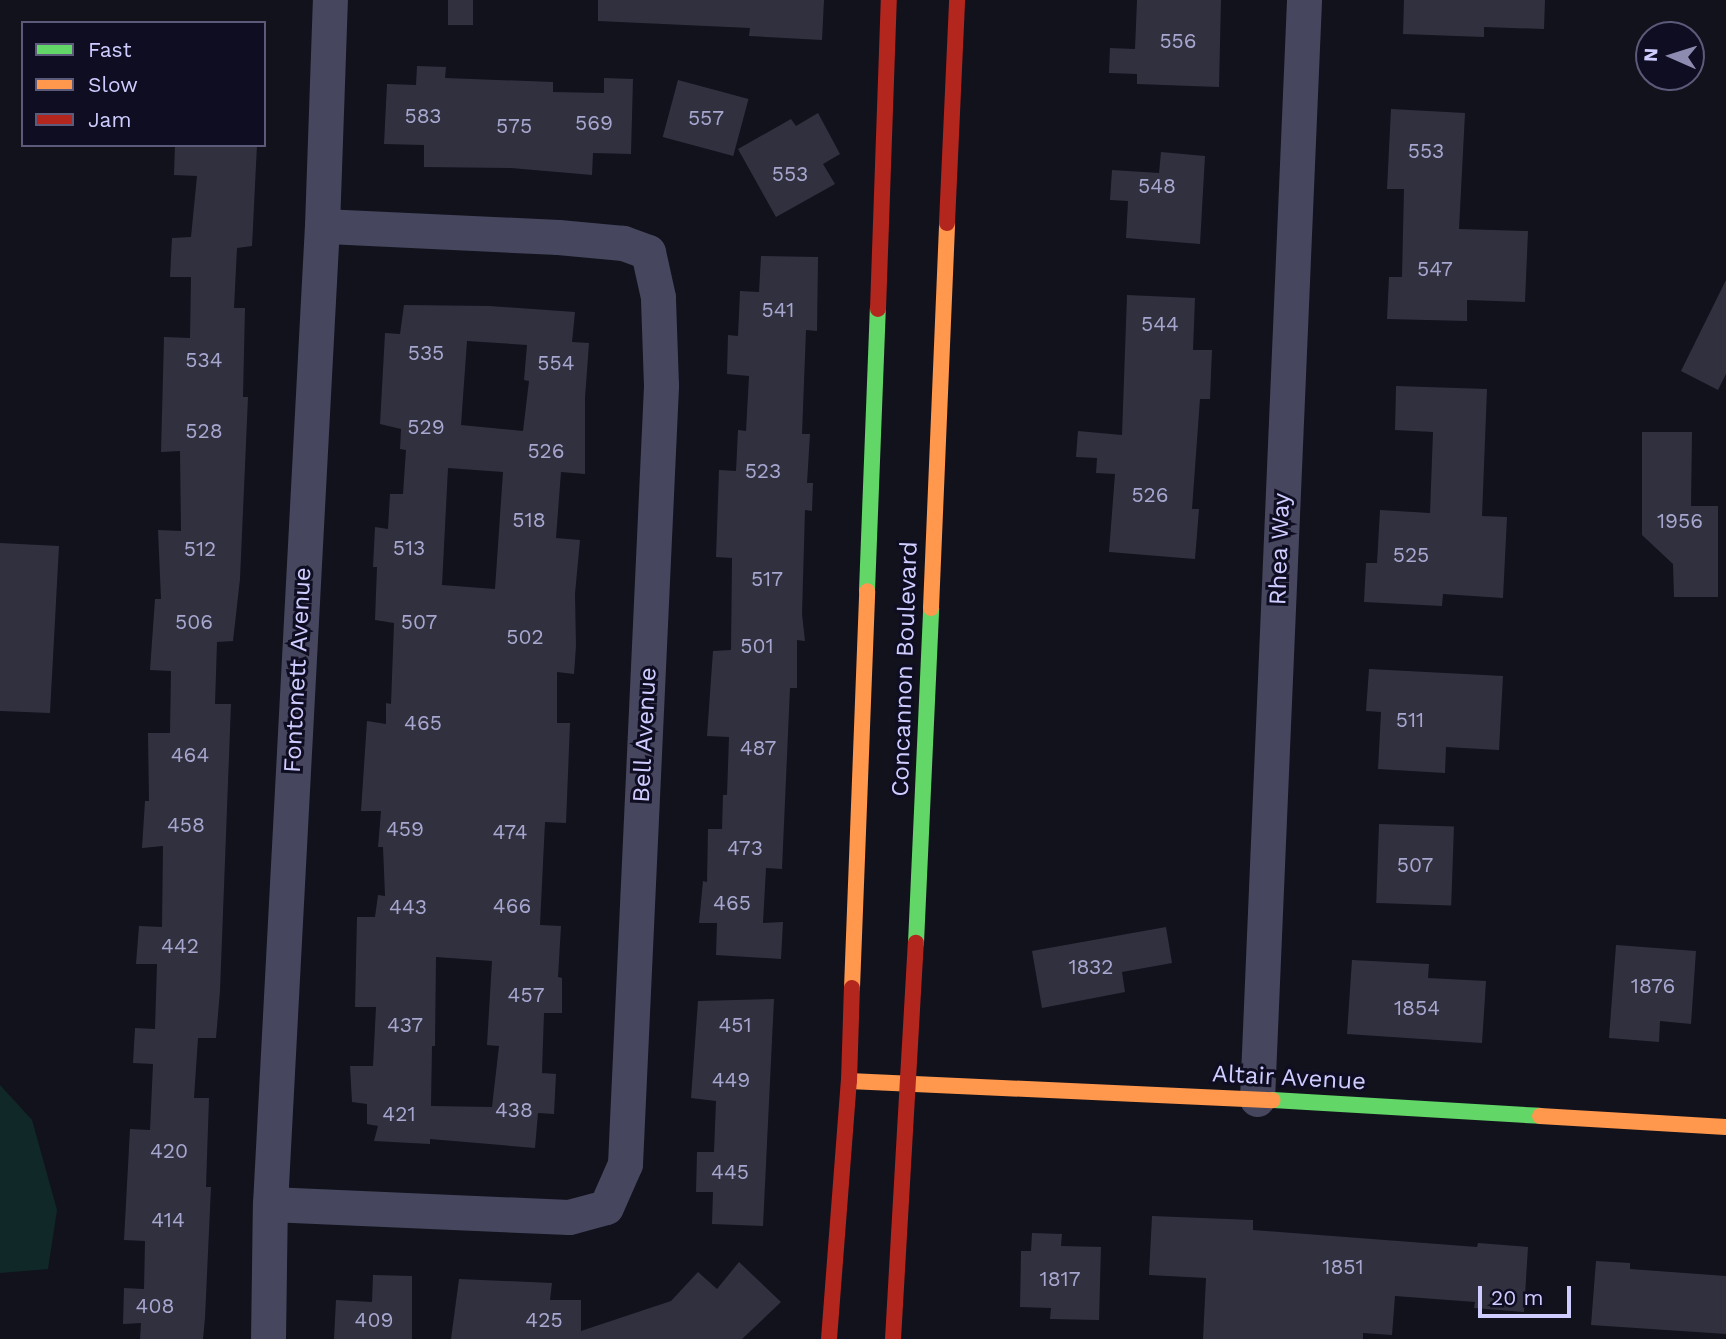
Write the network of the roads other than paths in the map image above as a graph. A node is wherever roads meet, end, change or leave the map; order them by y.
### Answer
1 (330, 0) edge
2 (889, 0) edge
3 (957, 0) edge
4 (1304, 0) edge
5 (322, 226) junction
6 (849, 1081) junction
7 (910, 1083) junction
8 (1257, 1099) junction
9 (1726, 1127) edge
10 (270, 1204) junction
11 (268, 1339) edge
12 (829, 1339) edge
13 (893, 1339) edge

1 - 5 street, Fontonett Avenue
2 - 6 main road, Concannon Boulevard
3 - 7 main road, Concannon Boulevard
4 - 8 street, Rhea Way
5 - 10 street, Fontonett Avenue
5 - 10 street, Bell Avenue
6 - 7 main road, Altair Avenue
6 - 12 main road, Concannon Boulevard
7 - 8 main road, Altair Avenue
7 - 13 main road, Concannon Boulevard
8 - 9 main road, Altair Avenue
10 - 11 street, Fontonett Avenue

